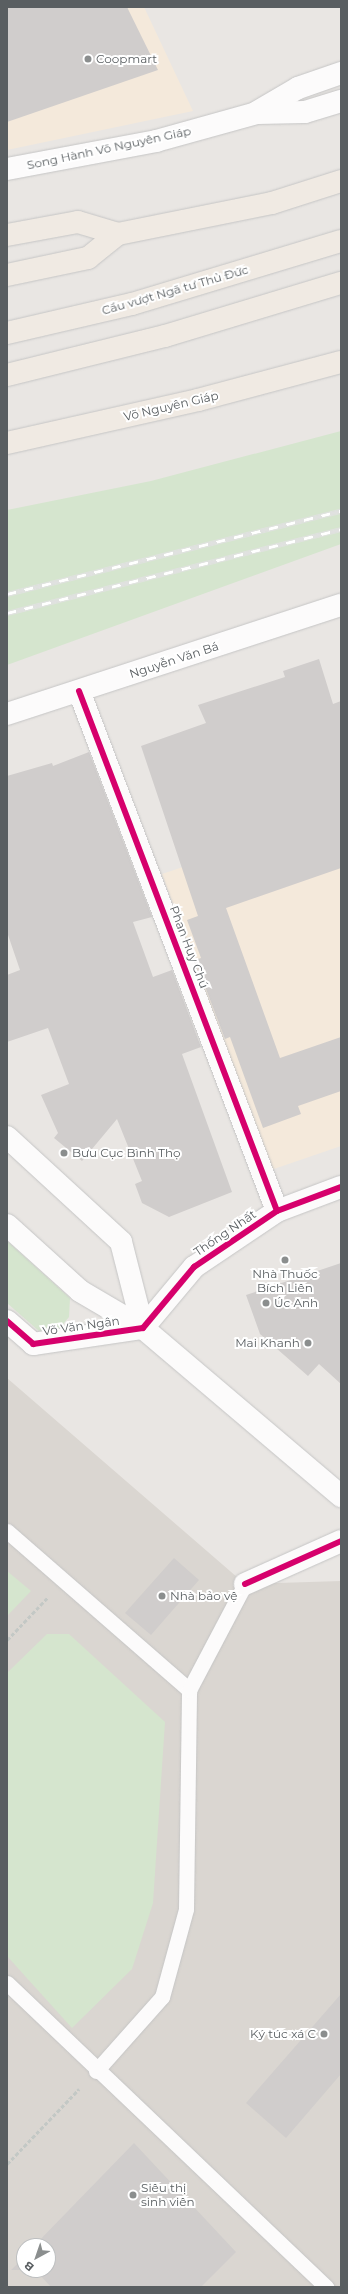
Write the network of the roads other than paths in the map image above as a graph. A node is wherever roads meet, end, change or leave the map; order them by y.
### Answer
1 (341, 73) edge
2 (341, 101) edge
3 (257, 113) junction
4 (7, 169) edge
5 (341, 181) edge
6 (118, 234) junction
7 (7, 235) edge
8 (341, 241) edge
9 (7, 275) edge
10 (341, 283) edge
11 (7, 333) edge
12 (339, 361) edge
13 (7, 375) edge
14 (7, 443) edge
15 (341, 605) edge
16 (79, 691) junction
17 (7, 714) edge
18 (7, 1137) edge
19 (341, 1186) edge
20 (278, 1211) junction
21 (7, 1225) edge
22 (7, 1321) edge
23 (143, 1328) junction
24 (341, 1496) edge
25 (7, 1530) edge
26 (341, 1541) edge
27 (245, 1584) joint
28 (189, 1690) junction
29 (7, 1983) edge
30 (96, 2071) junction
31 (326, 2287) edge

1 - 3 main road, Song Hành Võ Nguyên Giáp
2 - 3 main road, Song Hành Võ Nguyên Giáp
3 - 4 main road, Song Hành Võ Nguyên Giáp
5 - 6 highway
6 - 7 highway
6 - 9 highway
8 - 11 highway, Cầu vượt Ngã tư Thủ Đức
10 - 13 highway
12 - 14 highway, Võ Nguyên Giáp
15 - 16 main road, Nguyễn Văn Bá
16 - 17 main road, Nguyễn Văn Bá
16 - 20 main road, Phan Huy Chú
18 - 23 main road
19 - 20 main road, Thống Nhất
20 - 23 main road, Thống Nhất
21 - 23 main road, Võ Văn Ngân
22 - 23 main road, Võ Văn Ngân
23 - 24 main road, Võ Văn Ngân
25 - 28 lane
26 - 27 main road
27 - 28 lane
28 - 30 lane
29 - 30 lane
30 - 31 lane

